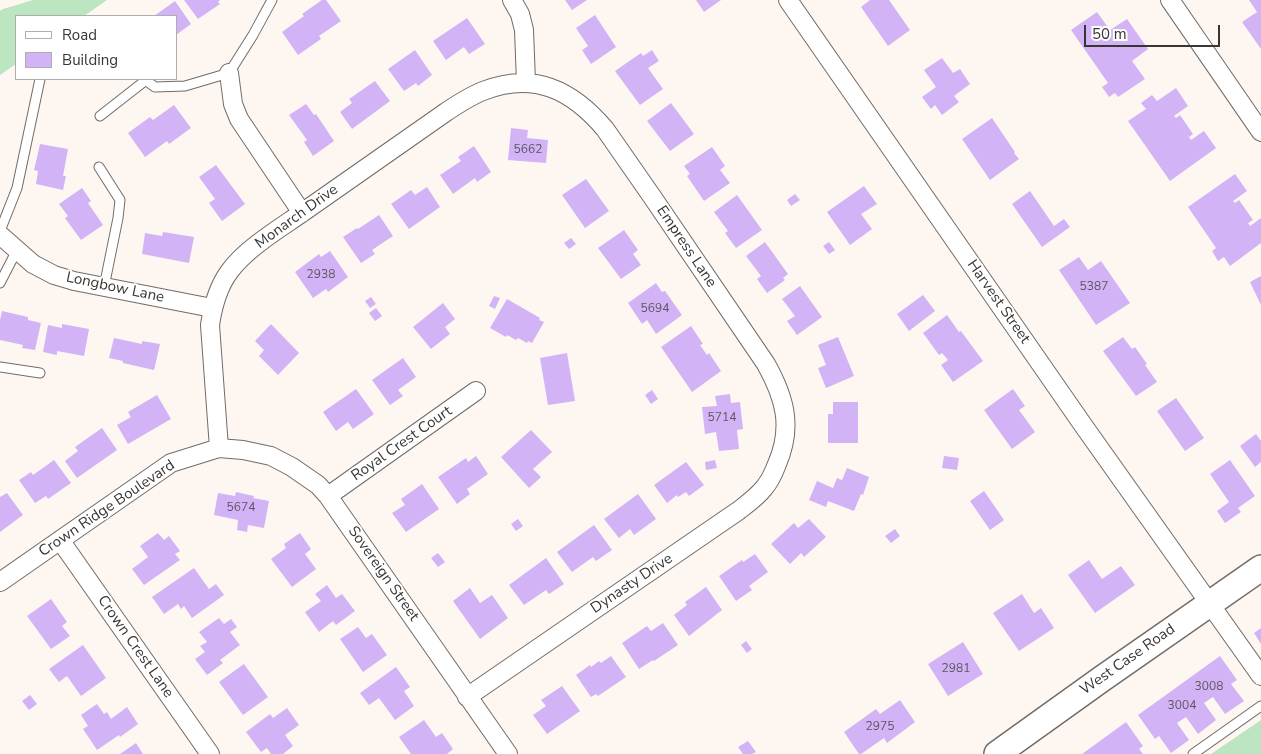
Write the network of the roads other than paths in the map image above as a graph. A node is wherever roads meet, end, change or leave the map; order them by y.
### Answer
1 (272, 0) edge
2 (512, 0) edge
3 (788, 0) edge
4 (1170, 0) edge
5 (229, 73) junction
6 (40, 80) edge
7 (145, 80) edge
8 (526, 82) junction
9 (100, 116) dead end
10 (1261, 132) edge
11 (99, 167) dead end
12 (302, 213) junction
13 (0, 233) edge
14 (17, 250) junction
15 (0, 283) edge
16 (104, 287) junction
17 (212, 308) junction
18 (0, 367) edge
19 (40, 373) dead end
20 (476, 391) dead end
21 (219, 448) junction
22 (781, 456) joint
23 (328, 496) junction
24 (60, 540) junction
25 (1261, 568) edge
26 (0, 582) edge
27 (1210, 603) junction
28 (1261, 676) edge
29 (468, 697) junction
30 (1261, 706) edge
31 (210, 754) edge
32 (508, 754) edge
33 (997, 754) edge
34 (1193, 754) edge

1 - 5 lane
2 - 8 street
3 - 27 street, Harvest Street
4 - 10 street
5 - 7 lane
5 - 12 street
6 - 13 lane
7 - 9 lane
8 - 12 street, Monarch Drive
8 - 22 street, Empress Lane
11 - 16 lane
12 - 17 street, Monarch Drive
13 - 14 street, Longbow Lane
14 - 15 lane
14 - 16 street, Longbow Lane
16 - 17 street, Longbow Lane
17 - 21 street, Monarch Drive
18 - 19 lane
20 - 23 street, Royal Crest Court
21 - 23 street, Sovereign Street
21 - 24 street, Crown Ridge Boulevard
22 - 29 street, Dynasty Drive
23 - 29 street, Sovereign Street
24 - 26 street, Crown Ridge Boulevard
24 - 31 street, Crown Crest Lane
25 - 27 main road, West Case Road
27 - 28 street, Harvest Street
27 - 33 main road, West Case Road
29 - 32 street, Sovereign Street
30 - 34 lane

